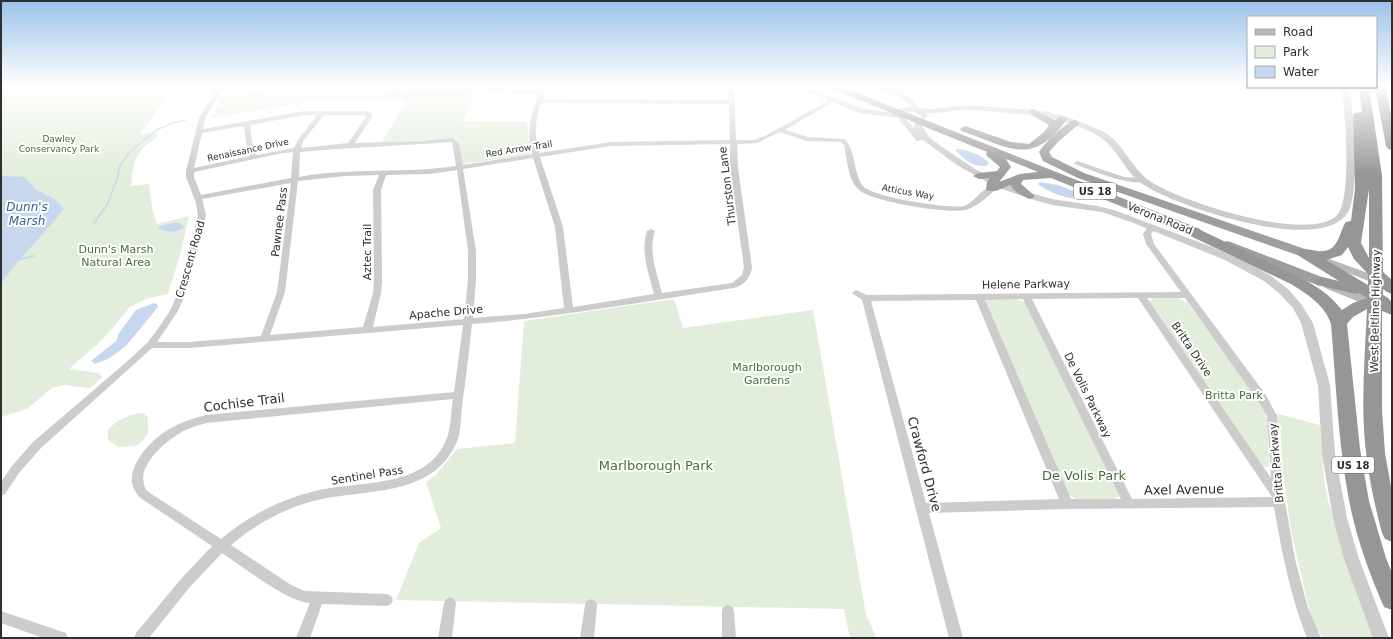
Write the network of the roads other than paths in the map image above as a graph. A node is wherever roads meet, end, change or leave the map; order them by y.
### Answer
1 (203, 116) edge
2 (288, 116) edge
3 (320, 116) edge
4 (369, 116) edge
5 (534, 116) edge
6 (732, 116) edge
7 (805, 116) edge
8 (902, 116) edge
9 (904, 116) edge
10 (917, 116) edge
11 (919, 116) edge
12 (920, 116) edge
13 (1041, 116) edge
14 (1049, 116) edge
15 (1348, 116) edge
16 (1359, 116) edge
17 (1368, 116) edge
18 (1386, 116) edge
19 (1062, 119) junction
20 (247, 123) junction
21 (1075, 124) junction
22 (942, 125) junction
23 (957, 128) junction
24 (1052, 129) junction
25 (779, 130) junction
26 (198, 132) junction
27 (453, 140) joint
28 (733, 143) junction
29 (350, 145) junction
30 (981, 145) junction
31 (1392, 146) edge
32 (297, 150) junction
33 (537, 156) junction
34 (254, 157) junction
35 (1077, 163) dead end
36 (459, 167) junction
37 (190, 171) junction
38 (383, 173) junction
39 (1054, 175) junction
40 (980, 176) joint
41 (1020, 177) junction
42 (1086, 178) junction
43 (295, 179) junction
44 (1143, 180) junction
45 (996, 183) junction
46 (1033, 197) junction
47 (198, 198) junction
48 (1053, 202) junction
49 (1359, 211) junction
50 (1152, 227) junction
51 (1185, 228) junction
52 (651, 232) dead end
53 (1304, 253) junction
54 (741, 281) joint
55 (1322, 282) joint
56 (856, 293) dead end
57 (1140, 295) junction
58 (1186, 295) junction
59 (1026, 296) junction
60 (660, 297) junction
61 (979, 297) junction
62 (1383, 297) edge
63 (866, 298) junction
64 (569, 311) junction
65 (468, 322) junction
66 (1339, 324) junction
67 (367, 331) junction
68 (264, 339) junction
69 (150, 345) junction
70 (458, 395) junction
71 (1, 491) edge
72 (1278, 499) junction
73 (1067, 504) junction
74 (1129, 504) junction
75 (922, 508) junction
76 (1392, 533) edge
77 (221, 546) junction
78 (318, 598) junction
79 (387, 600) dead end
80 (1392, 600) edge
81 (450, 603) dead end
82 (591, 605) dead end
83 (728, 611) dead end
84 (1, 617) edge
85 (60, 638) edge
86 (141, 638) edge
87 (303, 638) edge
88 (445, 638) edge
89 (587, 638) edge
90 (729, 638) edge
91 (956, 638) edge
92 (1314, 638) edge
93 (1381, 638) edge

1 - 26 street, Crescent Road
2 - 20 street
3 - 32 street, Pawnee Pass
4 - 29 street
5 - 33 street
6 - 28 street, Thurston Lane
7 - 25 street, Red Arrow Trail
8 - 45 street
9 - 10 street
11 - 22 highway, Verona Road / US 18
12 - 40 street
13 - 24 highway
14 - 19 street
15 - 44 street
16 - 49 highway
17 - 76 highway, West Beltline Highway
18 - 31 highway
19 - 21 street
19 - 24 highway
20 - 26 street
20 - 34 street
21 - 42 highway
21 - 44 street
22 - 23 highway, Verona Road / US 18
22 - 30 highway, Verona Road / US 18
23 - 24 highway
23 - 42 highway, Verona Road / US 18
25 - 28 street, Red Arrow Trail
25 - 45 street, Atticus Way
26 - 37 street, Crescent Road
27 - 29 street, Renaissance Drive
27 - 36 street, Sentinel Pass
28 - 33 street, Red Arrow Trail
28 - 54 street, Thurston Lane
29 - 32 street, Renaissance Drive
30 - 39 highway, Verona Road / US 18
30 - 45 highway
32 - 34 street, Renaissance Drive
32 - 43 street, Pawnee Pass
33 - 36 street, Red Arrow Trail
33 - 64 street
34 - 37 street, Renaissance Drive
35 - 44 street
36 - 38 street, Red Arrow Trail
36 - 65 street, Sentinel Pass
37 - 47 street, Crescent Road
38 - 43 street, Red Arrow Trail
38 - 67 street, Aztec Trail
39 - 41 highway
39 - 51 highway, Verona Road / US 18
40 - 45 highway
41 - 45 highway
41 - 46 highway
42 - 53 highway, Verona Road / US 18
43 - 47 street, Red Arrow Trail
43 - 68 street, Pawnee Pass
45 - 46 street
45 - 48 street
46 - 48 street
47 - 69 street, Crescent Road
48 - 50 street
49 - 53 highway
49 - 62 highway
50 - 58 street, Britta Parkway
50 - 93 street
51 - 55 highway, Verona Road
51 - 66 highway, US 18
52 - 60 street
53 - 62 highway, US 18
53 - 62 main road, Verona Road
54 - 60 street, Apache Drive
55 - 62 highway
56 - 63 street
57 - 58 street, Helene Parkway
57 - 59 street, Helene Parkway
57 - 72 street, Britta Drive
58 - 72 street, Britta Parkway
59 - 61 street, Helene Parkway
59 - 74 street, De Volis Parkway
60 - 64 street, Apache Drive
61 - 63 street, Helene Parkway
61 - 73 street
62 - 66 highway
63 - 75 street, Crawford Drive
64 - 65 street, Apache Drive
65 - 67 street, Apache Drive
65 - 70 street, Sentinel Pass
66 - 80 highway, US 18
67 - 68 street, Apache Drive
68 - 69 street, Apache Drive
69 - 71 street, Crescent Road
70 - 77 street, Sentinel Pass
70 - 77 street, Cochise Trail
72 - 74 street, Axel Avenue
72 - 92 street, Britta Parkway
73 - 74 street, Axel Avenue
73 - 75 street, Axel Avenue
75 - 91 street, Crawford Drive
77 - 78 street, Cochise Trail
77 - 86 street, Sentinel Pass
78 - 79 street, Cochise Trail
78 - 87 street
81 - 88 street
82 - 89 street
83 - 90 street
84 - 85 street

